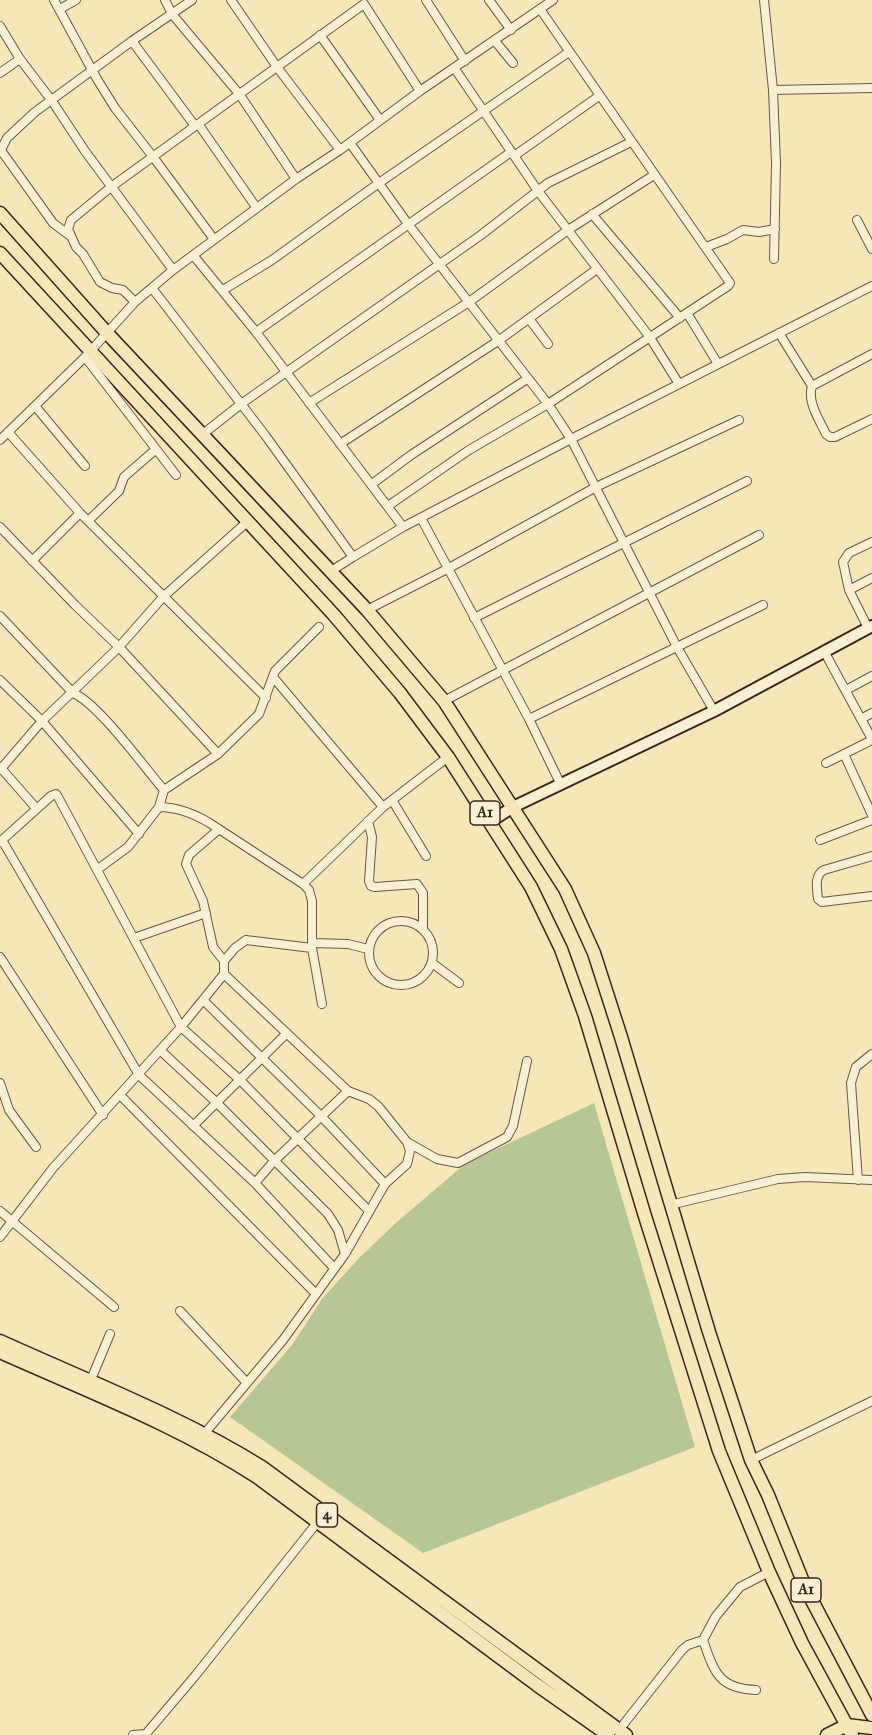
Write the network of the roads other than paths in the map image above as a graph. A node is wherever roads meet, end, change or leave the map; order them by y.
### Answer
1 (54, 0) edge
2 (76, 0) edge
3 (165, 0) edge
4 (192, 0) edge
5 (231, 0) edge
6 (426, 0) edge
7 (489, 0) edge
8 (764, 0) edge
9 (365, 1) edge
10 (546, 3) edge
11 (60, 9) junction
12 (172, 14) junction
13 (0, 26) edge
14 (511, 30) junction
15 (320, 35) junction
16 (495, 40) junction
17 (132, 41) junction
18 (569, 52) junction
19 (20, 59) junction
20 (465, 61) junction
21 (513, 63) dead end
22 (277, 67) junction
23 (92, 69) junction
24 (454, 69) junction
25 (0, 73) edge
26 (872, 88) edge
27 (772, 90) junction
28 (420, 92) junction
29 (240, 95) junction
30 (599, 96) junction
31 (52, 101) junction
32 (484, 112) junction
33 (380, 120) junction
34 (197, 125) junction
35 (631, 142) junction
36 (350, 143) junction
37 (0, 150) edge
38 (340, 150) junction
39 (512, 154) junction
40 (154, 158) junction
41 (654, 175) junction
42 (296, 179) junction
43 (379, 183) junction
44 (111, 187) junction
45 (538, 191) junction
46 (256, 207) junction
47 (0, 213) edge
48 (592, 214) junction
49 (856, 220) dead end
50 (408, 224) junction
51 (775, 229) junction
52 (568, 230) junction
53 (69, 235) junction
54 (213, 238) junction
55 (706, 247) junction
56 (872, 249) edge
57 (0, 253) edge
58 (193, 255) junction
59 (774, 259) dead end
60 (439, 264) junction
61 (597, 268) junction
62 (174, 270) junction
63 (872, 286) edge
64 (152, 288) junction
65 (223, 290) junction
66 (135, 302) junction
67 (469, 302) junction
68 (683, 315) junction
69 (530, 320) junction
70 (256, 332) junction
71 (107, 333) junction
72 (779, 333) junction
73 (650, 336) junction
74 (498, 341) junction
75 (548, 344) dead end
76 (88, 354) junction
77 (872, 354) edge
78 (718, 364) junction
79 (286, 372) junction
80 (527, 379) junction
81 (679, 384) junction
82 (812, 386) junction
83 (309, 403) junction
84 (241, 404) junction
85 (548, 404) junction
86 (35, 406) junction
87 (872, 419) edge
88 (739, 420) dead end
89 (8, 432) junction
90 (202, 434) junction
91 (571, 439) junction
92 (0, 440) edge
93 (340, 444) junction
94 (155, 450) junction
95 (85, 466) dead end
96 (176, 476) dead end
97 (747, 481) dead end
98 (372, 484) junction
99 (596, 487) junction
100 (388, 506) junction
101 (80, 513) junction
102 (421, 518) junction
103 (88, 521) junction
104 (247, 522) junction
105 (0, 527) edge
106 (403, 528) junction
107 (759, 535) dead end
108 (624, 542) junction
109 (872, 542) edge
110 (353, 557) junction
111 (32, 561) junction
112 (449, 568) junction
113 (331, 571) junction
114 (872, 578) edge
115 (849, 590) junction
116 (650, 594) junction
117 (164, 597) junction
118 (763, 605) dead end
119 (367, 610) junction
120 (0, 616) edge
121 (474, 618) junction
122 (319, 627) dead end
123 (870, 627) edge
124 (119, 646) junction
125 (677, 647) junction
126 (824, 651) junction
127 (502, 670) junction
128 (872, 676) edge
129 (273, 677) junction
130 (0, 680) edge
131 (846, 690) junction
132 (73, 693) junction
133 (266, 698) junction
134 (444, 700) junction
135 (714, 711) junction
136 (872, 713) edge
137 (529, 719) junction
138 (861, 719) junction
139 (42, 721) junction
140 (872, 740) edge
141 (218, 753) junction
142 (844, 754) junction
143 (448, 757) junction
144 (826, 763) dead end
145 (0, 768) edge
146 (561, 785) junction
147 (164, 790) junction
148 (392, 800) junction
149 (159, 807) junction
150 (383, 807) junction
151 (513, 807) junction
152 (36, 808) junction
153 (872, 815) edge
154 (872, 820) edge
155 (368, 821) junction
156 (490, 822) junction
157 (218, 830) junction
158 (139, 834) junction
159 (820, 840) dead end
160 (1, 841) edge
161 (426, 856) dead end
162 (872, 856) edge
163 (98, 870) junction
164 (303, 884) junction
165 (872, 896) edge
166 (206, 913) junction
167 (423, 929) junction
168 (134, 938) junction
169 (312, 946) junction
170 (368, 949) junction
171 (0, 957) edge
172 (224, 961) junction
173 (432, 963) junction
174 (224, 974) junction
175 (459, 983) dead end
176 (203, 1000) junction
177 (322, 1004) dead end
178 (181, 1027) junction
179 (287, 1033) junction
180 (160, 1050) junction
181 (872, 1054) edge
182 (261, 1058) junction
183 (527, 1061) dead end
184 (139, 1075) junction
185 (240, 1080) junction
186 (0, 1083) edge
187 (348, 1091) junction
188 (121, 1096) junction
189 (217, 1103) junction
190 (0, 1106) edge
191 (9, 1110) junction
192 (103, 1115) junction
193 (321, 1116) junction
194 (193, 1126) junction
195 (299, 1138) junction
196 (407, 1142) junction
197 (36, 1147) dead end
198 (274, 1161) junction
199 (858, 1180) junction
200 (871, 1182) edge
201 (255, 1183) junction
202 (385, 1184) junction
203 (670, 1205) junction
204 (0, 1211) edge
205 (369, 1211) junction
206 (13, 1222) junction
207 (0, 1237) edge
208 (345, 1254) junction
209 (334, 1268) junction
210 (316, 1294) junction
211 (114, 1307) dead end
212 (180, 1311) dead end
213 (110, 1334) dead end
214 (0, 1341) edge
215 (0, 1352) edge
216 (90, 1382) junction
217 (247, 1383) junction
218 (872, 1401) edge
219 (205, 1434) junction
220 (751, 1460) junction
221 (321, 1517) junction
222 (769, 1572) junction
223 (703, 1640) junction
224 (756, 1690) dead end
225 (872, 1715) edge
226 (872, 1728) edge
227 (849, 1730) edge
228 (618, 1733) edge
229 (133, 1735) edge
230 (145, 1735) edge
231 (827, 1735) edge

1 - 11 street
2 - 11 street
3 - 12 street
4 - 12 street
5 - 22 street
6 - 20 street
7 - 14 street
8 - 27 street
9 - 15 street
9 - 28 street
10 - 14 street
10 - 18 street
11 - 23 street
12 - 17 street
12 - 29 street
13 - 19 street
14 - 16 street
15 - 22 street
15 - 33 street
16 - 20 street
16 - 21 street
17 - 23 street
17 - 34 street
18 - 30 street
18 - 32 street
19 - 25 street
19 - 31 street
20 - 24 street
22 - 29 street
22 - 38 street
23 - 31 street
23 - 40 street
24 - 28 street
24 - 32 street
26 - 27 street
27 - 51 street
28 - 33 street
29 - 34 street
29 - 42 street
30 - 35 street
30 - 39 street
31 - 37 street
31 - 44 street
32 - 39 street
32 - 43 street
33 - 36 street
34 - 40 street
34 - 46 street
35 - 41 street
35 - 45 street
36 - 38 street
36 - 43 street
37 - 53 street
38 - 42 street
39 - 45 street
39 - 50 street
40 - 44 street
40 - 54 street
41 - 48 street
41 - 55 street
42 - 46 street
43 - 50 street
43 - 65 street
44 - 53 street
44 - 62 street
45 - 52 street
45 - 60 street
46 - 54 street
47 - 71 main road, A1
48 - 52 street
48 - 68 street
49 - 56 street
50 - 60 street
50 - 70 street
51 - 55 street
51 - 59 street
52 - 61 street
52 - 67 street
53 - 66 street
54 - 58 street
55 - 68 street
57 - 76 main road, A1
58 - 62 street
58 - 65 street
60 - 67 street
60 - 79 street
61 - 69 street
61 - 73 street
62 - 64 street
63 - 72 street
64 - 66 street
64 - 84 street
65 - 70 street
66 - 71 street
67 - 74 street
67 - 83 street
68 - 73 street
68 - 78 street
69 - 74 street
69 - 75 street
70 - 79 street
71 - 76 street
71 - 90 main road, A1
72 - 78 street
72 - 82 street
73 - 81 street
73 - 85 street
74 - 80 street
74 - 93 street
76 - 86 street
76 - 94 street
76 - 104 main road, A1
77 - 82 street
78 - 81 street
79 - 83 street
79 - 84 street
80 - 85 street
80 - 98 street
81 - 91 street
82 - 87 street
83 - 93 street
84 - 90 street
84 - 110 street
85 - 91 street
85 - 100 street
86 - 89 street
86 - 95 street
88 - 99 street
89 - 92 street
89 - 101 street
90 - 113 main road, A1
91 - 99 street
91 - 102 street
93 - 98 street
94 - 96 street
94 - 103 street
97 - 108 street
98 - 100 street
99 - 108 street
99 - 112 street
100 - 106 street
101 - 103 street
101 - 111 street
102 - 106 street
102 - 112 street
103 - 117 street
104 - 117 street
104 - 143 main road, A1
105 - 111 street
106 - 110 street
107 - 116 street
108 - 116 street
108 - 121 street
109 - 115 street
110 - 113 street
111 - 124 street
112 - 119 street
112 - 121 street
113 - 119 main road, A1
114 - 115 street
115 - 123 street
116 - 125 street
116 - 127 street
117 - 124 street
117 - 133 street
118 - 125 street
119 - 134 main road, A1
120 - 132 street
121 - 127 street
122 - 129 street
123 - 126 street
124 - 132 street
124 - 141 street
125 - 135 street
125 - 137 street
126 - 131 street
126 - 135 street
127 - 134 street
127 - 137 street
128 - 131 street
129 - 133 street
129 - 150 street
130 - 139 street
131 - 138 street
132 - 139 street
132 - 147 street
133 - 141 street
134 - 151 main road, A1
135 - 146 street
136 - 138 street
137 - 146 street
138 - 140 street
139 - 145 street
139 - 158 street
140 - 142 street
141 - 147 street
142 - 144 street
142 - 153 street
143 - 148 street
143 - 156 main road, A1
145 - 152 street
146 - 151 street
147 - 149 street
148 - 150 street
148 - 161 street
149 - 157 street
149 - 158 street
150 - 155 street
151 - 156 street
151 - 203 main road, A1
152 - 160 street
152 - 163 street
154 - 159 street
155 - 164 street
155 - 167 street
156 - 222 main road, A1
157 - 164 street
157 - 166 street
158 - 163 street
160 - 184 street
162 - 165 street
163 - 168 street
164 - 169 street
166 - 168 street
166 - 172 street
167 - 170 street
167 - 173 street
168 - 178 street
169 - 170 street
169 - 172 street
169 - 177 street
170 - 173 street
171 - 192 street
172 - 174 street
173 - 175 street
174 - 176 street
174 - 179 street
176 - 178 street
176 - 182 street
178 - 180 street
178 - 185 street
179 - 182 street
179 - 187 street
180 - 184 street
180 - 189 street
181 - 199 street
182 - 185 street
182 - 193 street
183 - 196 street
184 - 188 street
184 - 194 street
185 - 189 street
185 - 195 street
186 - 191 street
187 - 193 street
187 - 196 street
188 - 192 street
188 - 210 street
189 - 194 street
189 - 198 street
190 - 191 street
191 - 197 street
192 - 206 street
193 - 195 street
193 - 202 street
194 - 201 street
195 - 198 street
195 - 205 street
196 - 202 street
198 - 201 street
198 - 208 street
199 - 200 street
199 - 203 street
201 - 209 street
202 - 205 street
203 - 220 main road, A1
204 - 206 street
205 - 208 street
206 - 207 street
206 - 211 street
208 - 209 street
209 - 210 street
210 - 217 street
212 - 217 street
213 - 216 street
214 - 216 main road, 4
215 - 221 main road
216 - 219 main road, 4
217 - 219 street
218 - 220 street
219 - 221 main road, 4
220 - 225 main road, A1
221 - 228 main road
221 - 230 street
222 - 223 street
222 - 227 main road, A1
223 - 224 street
223 - 228 street
226 - 227 main road
227 - 231 main road
229 - 230 street

